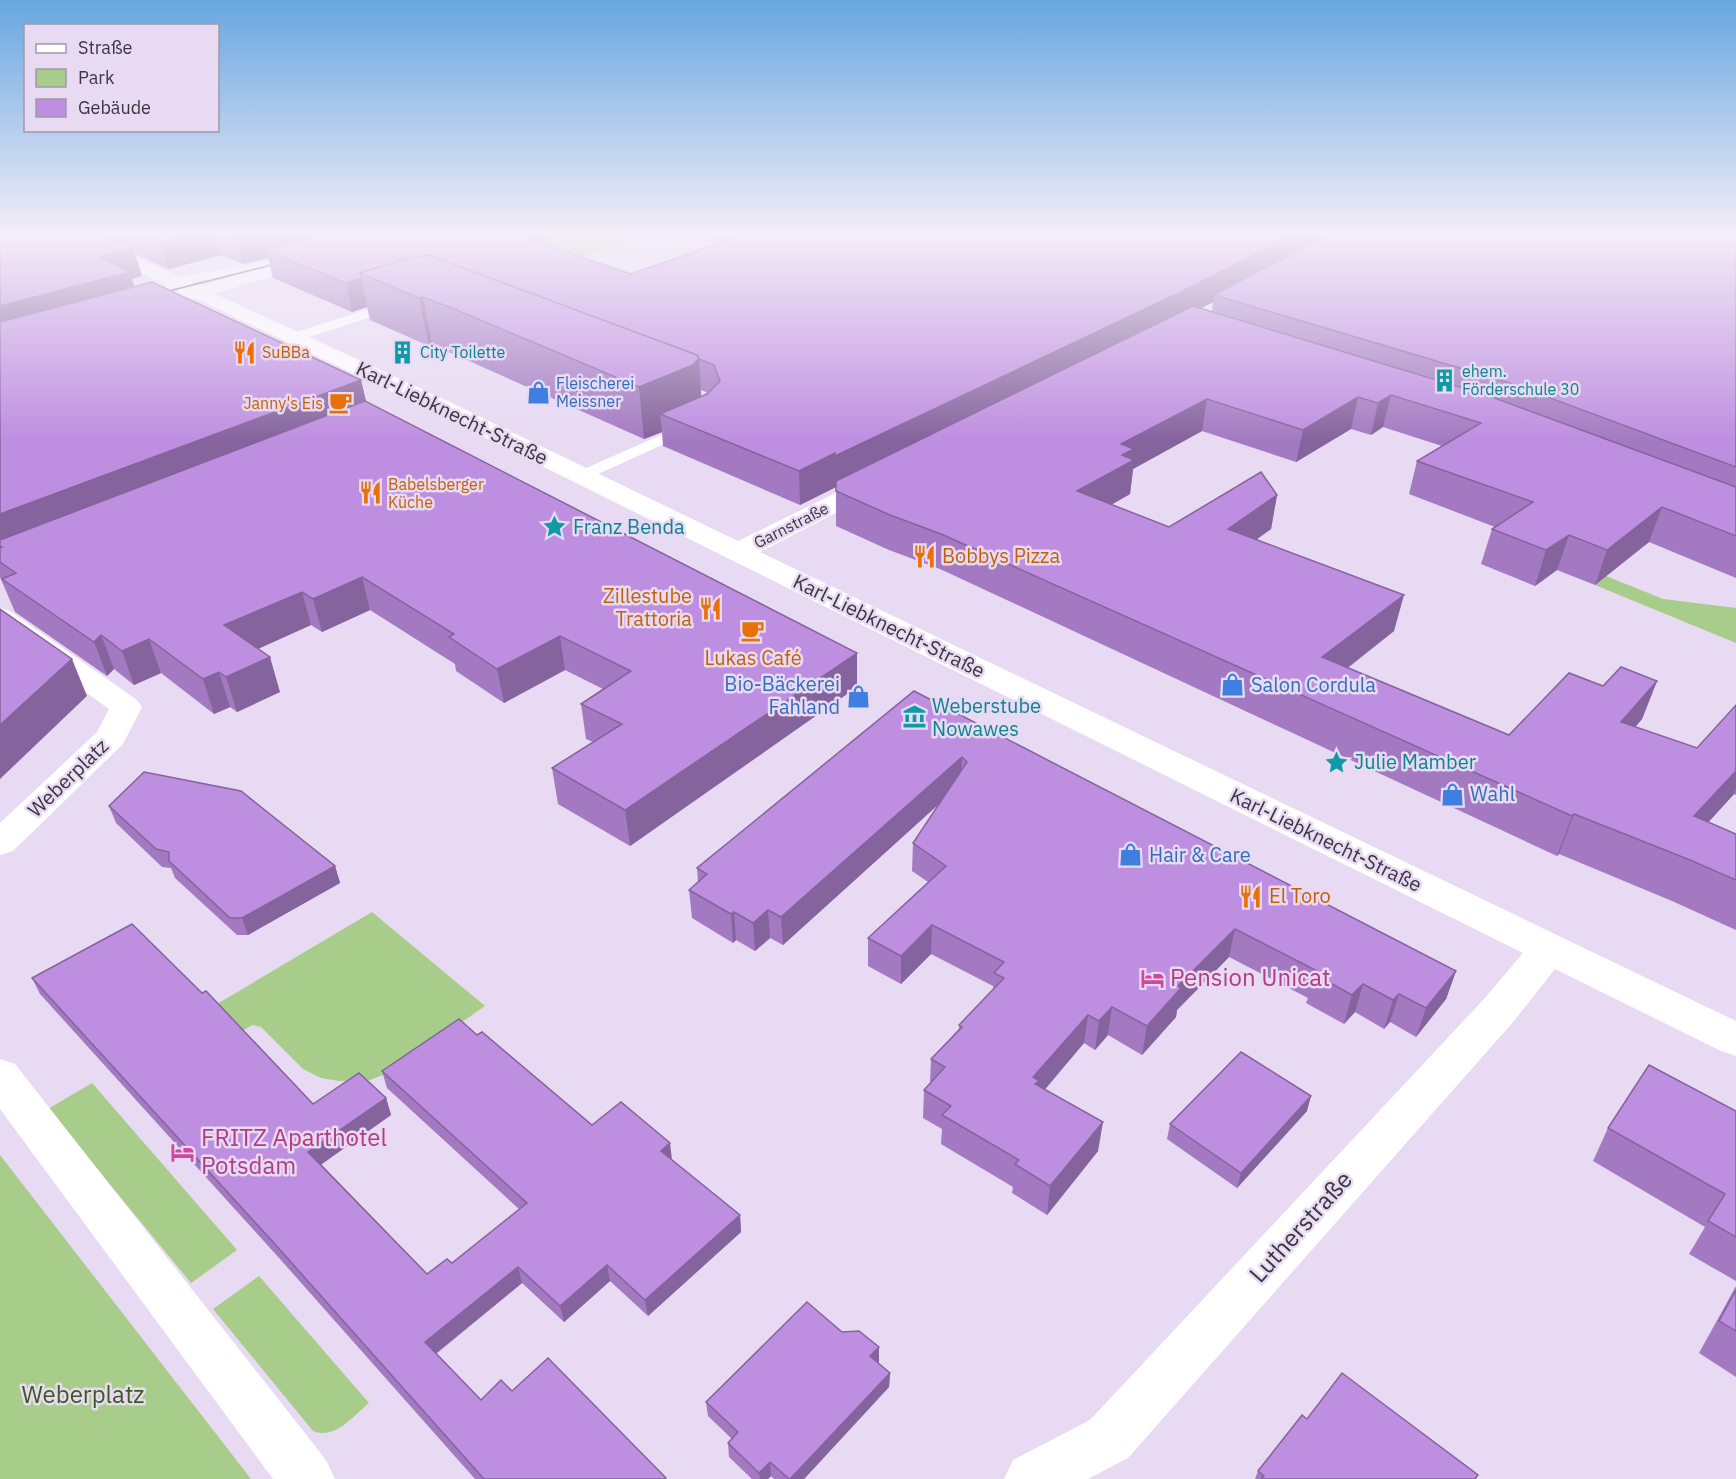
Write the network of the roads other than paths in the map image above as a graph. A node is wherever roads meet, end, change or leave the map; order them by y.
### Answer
1 (160, 303) edge
2 (222, 303) edge
3 (401, 303) edge
4 (119, 315) edge
5 (295, 337) junction
6 (703, 421) edge
7 (892, 474) edge
8 (581, 476) junction
9 (738, 552) junction
10 (0, 616) edge
11 (0, 843) edge
12 (1549, 949) junction
13 (1736, 1040) edge
14 (0, 1076) edge
15 (307, 1479) edge
16 (1032, 1479) edge

1 - 4 street
2 - 5 street, Karl-Liebknecht-Straße
3 - 5 lane
5 - 8 street, Karl-Liebknecht-Straße
6 - 8 lane
7 - 9 street, Garnstraße
8 - 9 street, Karl-Liebknecht-Straße
9 - 12 street, Karl-Liebknecht-Straße
10 - 11 street, Weberplatz
12 - 13 street, Karl-Liebknecht-Straße
12 - 16 street, Lutherstraße
14 - 15 street

